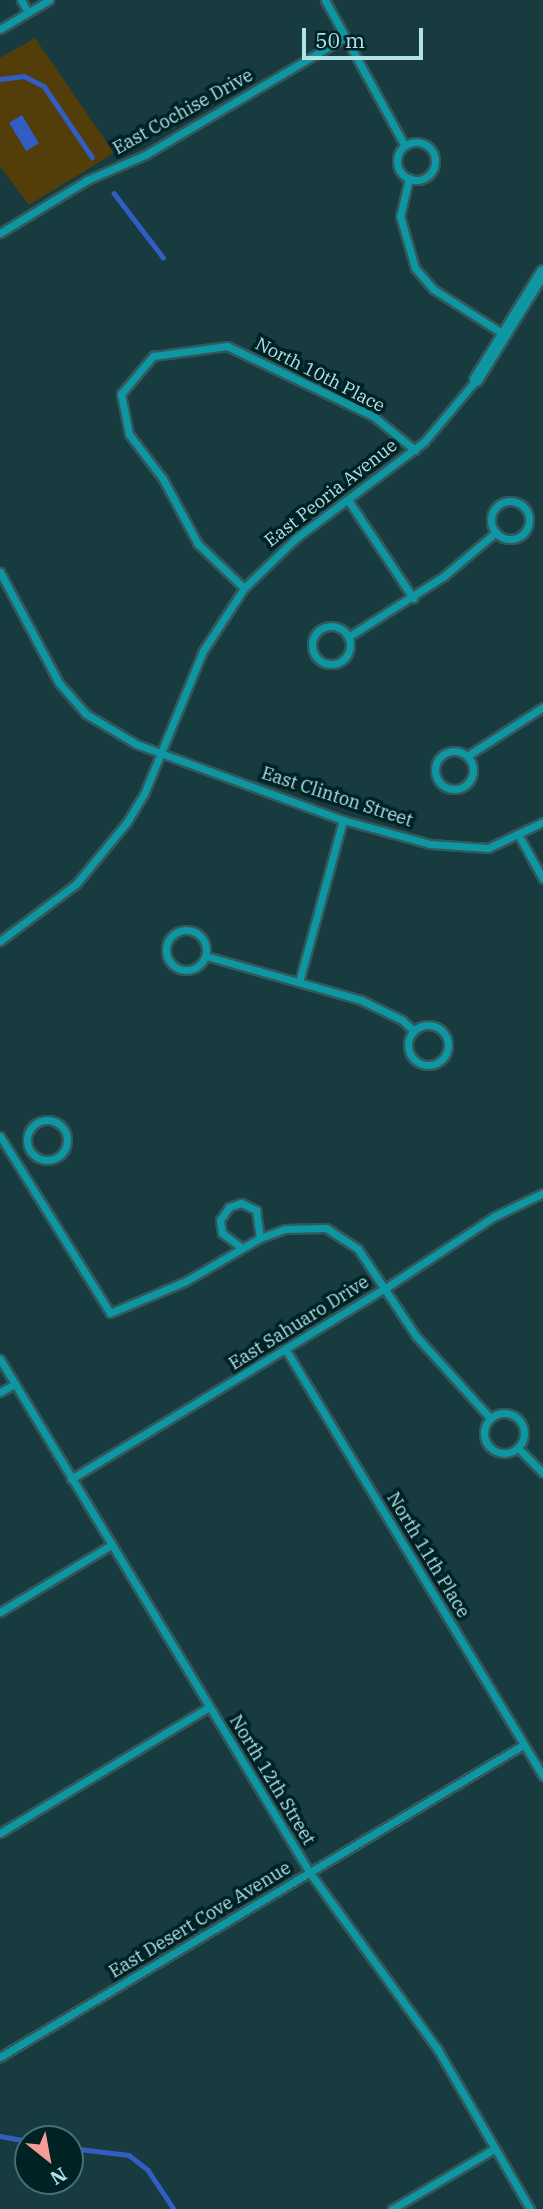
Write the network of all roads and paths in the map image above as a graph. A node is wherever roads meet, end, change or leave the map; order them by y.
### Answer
1 (21, 0) edge
2 (49, 0) edge
3 (325, 0) edge
4 (28, 12) junction
5 (0, 29) edge
6 (344, 38) junction
7 (405, 146) junction
8 (409, 178) junction
9 (0, 233) edge
10 (543, 272) edge
11 (505, 335) junction
12 (476, 380) joint
13 (415, 450) junction
14 (348, 500) junction
15 (496, 532) junction
16 (0, 572) edge
17 (244, 588) junction
18 (413, 598) junction
19 (348, 637) junction
20 (543, 707) edge
21 (161, 752) junction
22 (467, 756) junction
23 (343, 820) junction
24 (543, 822) edge
25 (519, 836) junction
26 (543, 879) edge
27 (0, 941) edge
28 (206, 956) junction
29 (299, 982) junction
30 (414, 1030) junction
31 (0, 1136) edge
32 (29, 1150) junction
33 (15, 1158) junction
34 (543, 1193) edge
35 (260, 1238) junction
36 (243, 1248) junction
37 (384, 1289) junction
38 (286, 1350) junction
39 (0, 1359) edge
40 (15, 1384) junction
41 (0, 1392) edge
42 (490, 1418) junction
43 (518, 1448) junction
44 (543, 1473) edge
45 (71, 1479) junction
46 (111, 1545) junction
47 (0, 1612) edge
48 (209, 1707) junction
49 (523, 1745) junction
50 (543, 1776) edge
51 (0, 1833) edge
52 (310, 1873) junction
53 (0, 2057) edge
54 (494, 2149) junction
55 (391, 2209) edge
56 (530, 2209) edge

1 - 4 street
2 - 4 street
3 - 6 street
4 - 5 street
6 - 7 street
6 - 9 street, East Cochise Drive
7 - 8 street
7 - 8 street
8 - 11 street
10 - 11 street, East Peoria Avenue
11 - 12 street, East Peoria Avenue
12 - 13 street, East Peoria Avenue
13 - 14 street, East Peoria Avenue
13 - 17 street, North 10th Place
14 - 17 street, East Peoria Avenue
14 - 18 street
15 - 15 street
15 - 18 street
16 - 21 street, East Clinton Street
17 - 21 street, East Peoria Avenue
18 - 19 street
19 - 19 street
20 - 22 street
21 - 23 street, East Clinton Street
21 - 27 street, East Peoria Avenue
22 - 22 street
23 - 25 street, East Clinton Street
23 - 29 street
24 - 25 street, East Clinton Street
25 - 26 street
28 - 28 street
28 - 29 street
29 - 30 street
30 - 30 street
31 - 33 street
32 - 32 street
32 - 33 street
33 - 36 street
34 - 37 street, East Sahuaro Drive
35 - 36 street
35 - 36 street
35 - 37 street
37 - 38 street, East Sahuaro Drive
37 - 42 street
38 - 45 street, East Sahuaro Drive
38 - 49 street, North 11th Place
39 - 40 street, North 12th Street
40 - 41 street
40 - 45 street, North 12th Street
42 - 43 street
42 - 43 street
43 - 44 street
45 - 46 street, North 12th Street
46 - 47 street
46 - 48 street, North 12th Street
48 - 51 street
48 - 52 street, North 12th Street
49 - 50 street, North 11th Place
49 - 52 street, East Desert Cove Avenue
52 - 53 street, East Desert Cove Avenue
52 - 54 street, North 12th Street
54 - 55 street
54 - 56 street, North 12th Street

